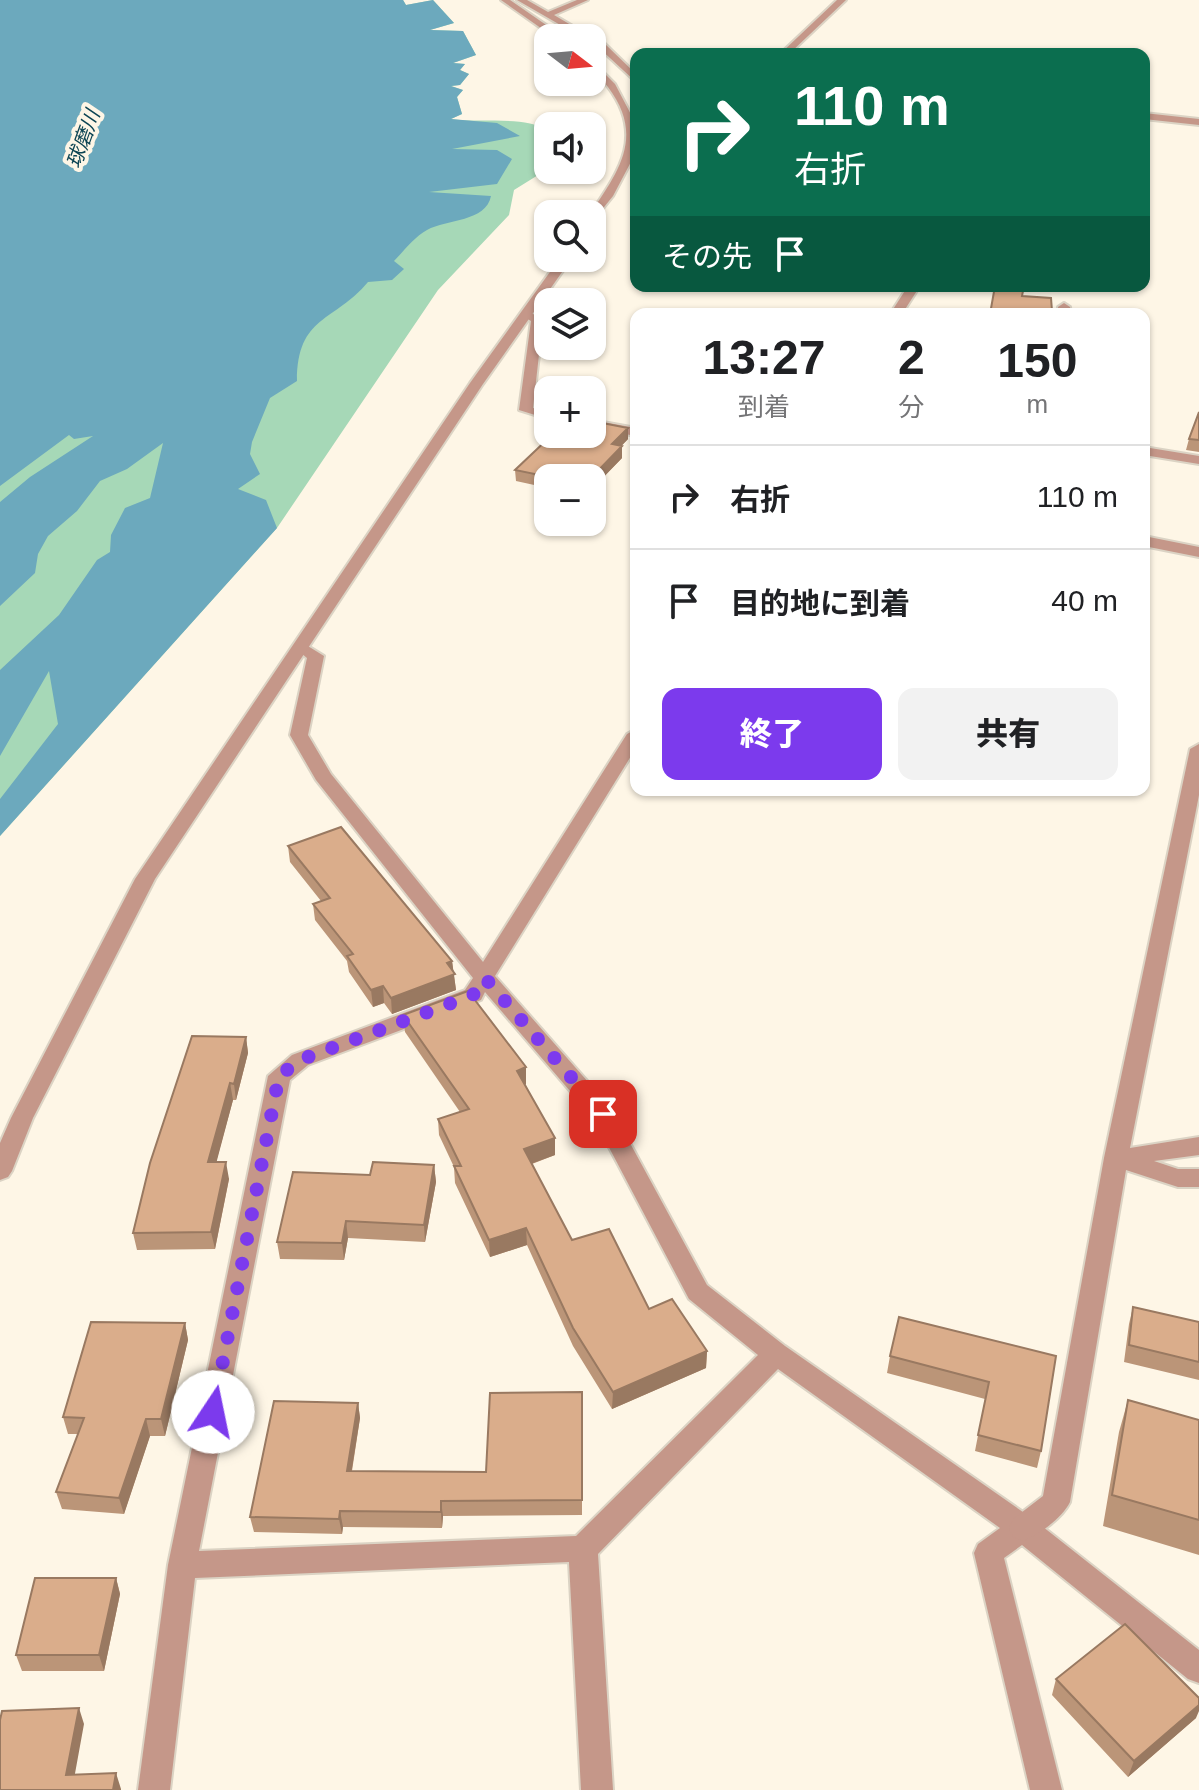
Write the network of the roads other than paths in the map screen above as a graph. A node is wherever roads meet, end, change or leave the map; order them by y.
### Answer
1 (505, 0) edge
2 (521, 0) edge
3 (584, 0) edge
4 (842, 0) edge
5 (550, 14) junction
6 (540, 24) edge
7 (566, 24) edge
8 (606, 45) edge
9 (790, 48) edge
10 (606, 52) edge
11 (627, 52) dead end
12 (630, 74) edge
13 (606, 81) edge
14 (630, 116) edge
15 (1150, 117) edge
16 (1199, 122) edge
17 (630, 153) edge
18 (605, 200) edge
19 (556, 272) edge
20 (527, 315) junction
21 (534, 412) edge
22 (606, 427) edge
23 (630, 431) edge
24 (1150, 452) edge
25 (1199, 460) edge
26 (1150, 542) edge
27 (1199, 552) edge
28 (303, 648) junction
29 (630, 744) edge
30 (1199, 749) edge
31 (485, 978) junction
32 (1199, 1146) edge
33 (1116, 1158) junction
34 (0, 1171) edge
35 (1199, 1178) edge
36 (776, 1354) junction
37 (1023, 1528) junction
38 (583, 1549) junction
39 (182, 1565) junction
40 (1199, 1669) edge
41 (154, 1790) edge
42 (597, 1790) edge
43 (1046, 1790) edge

1 - 6 street
2 - 5 street
3 - 5 street
4 - 9 street
5 - 7 street
8 - 11 street
10 - 12 street
13 - 14 street
15 - 16 street
17 - 18 street
19 - 20 street
20 - 21 street
20 - 28 street
22 - 23 street
24 - 25 street
26 - 27 street
28 - 31 street
28 - 34 street
29 - 31 street
30 - 33 street
31 - 36 street
31 - 39 street
32 - 33 street
33 - 35 street
33 - 37 street
36 - 37 street
36 - 38 street
37 - 40 street
37 - 43 street
38 - 39 street
38 - 42 street
39 - 41 street

